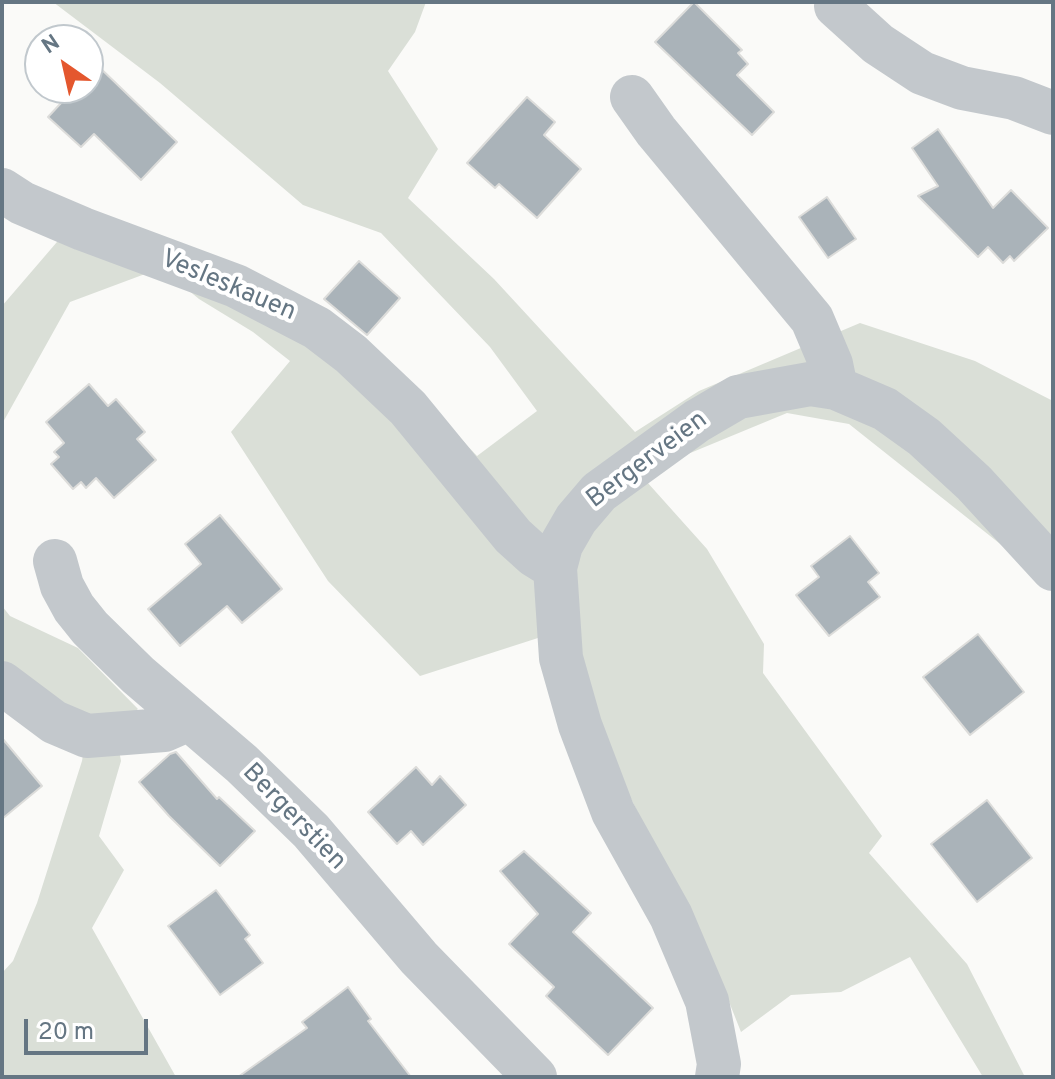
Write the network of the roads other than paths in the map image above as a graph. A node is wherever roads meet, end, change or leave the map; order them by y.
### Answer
1 (836, 6) dead end
2 (632, 97) dead end
3 (1053, 113) edge
4 (2, 190) edge
5 (836, 388) junction
6 (55, 561) dead end
7 (555, 568) junction
8 (1053, 569) edge
9 (2, 683) edge
10 (189, 719) junction
11 (535, 1077) edge
12 (717, 1077) edge

1 - 3 street
2 - 5 street
4 - 7 street, Vesleskauen
5 - 7 street, Bergerveien
5 - 8 street, Bergerveien
6 - 10 street, Bergerstien
7 - 12 street, Bergerveien
9 - 10 street
10 - 11 street, Bergerstien

